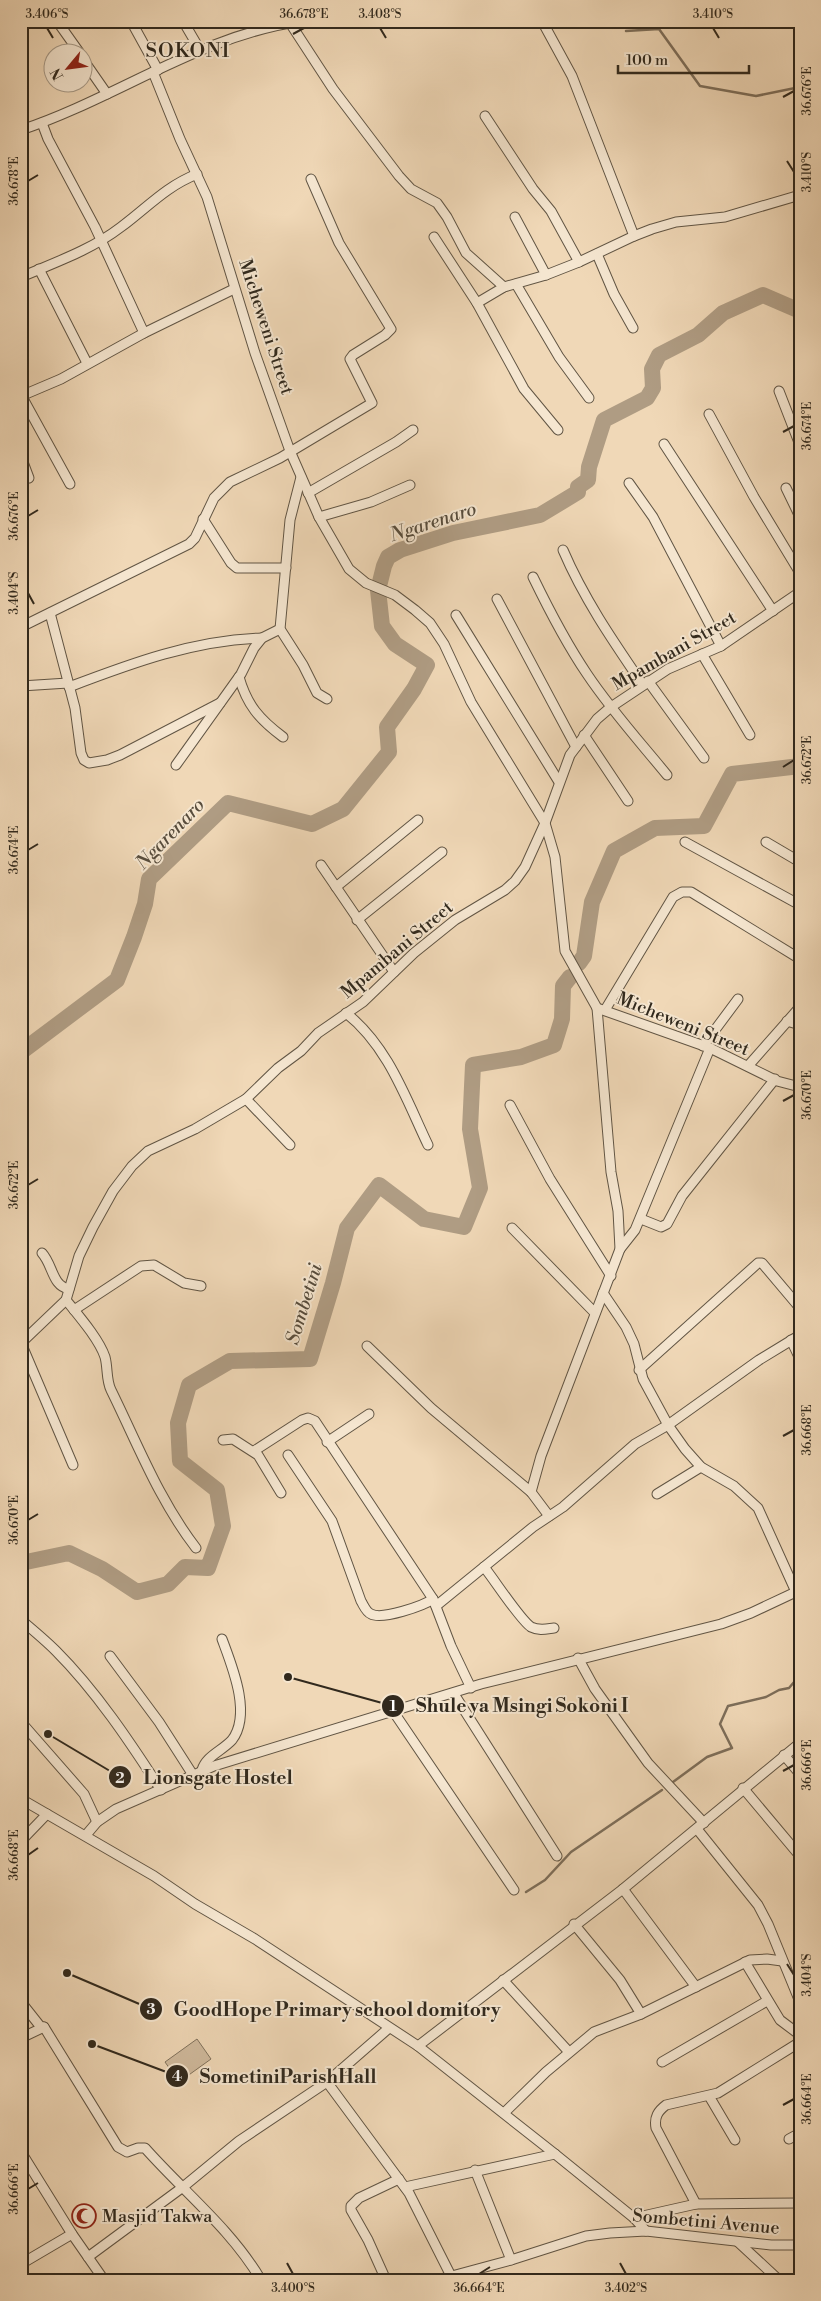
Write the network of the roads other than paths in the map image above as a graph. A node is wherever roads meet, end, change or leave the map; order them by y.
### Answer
1 (57, 21) edge
2 (131, 21) edge
3 (183, 21) edge
4 (302, 21) edge
5 (542, 21) edge
6 (290, 23) junction
7 (72, 42) edge
8 (200, 50) junction
9 (156, 71) junction
10 (92, 72) edge
11 (107, 94) junction
12 (485, 116) dead end
13 (42, 123) junction
14 (21, 130) edge
15 (197, 174) junction
16 (311, 179) dead end
17 (800, 195) edge
18 (515, 216) dead end
19 (634, 236) junction
20 (434, 237) dead end
21 (101, 240) junction
22 (597, 254) junction
23 (579, 262) junction
24 (39, 269) junction
25 (546, 275) junction
26 (21, 277) edge
27 (516, 284) junction
28 (504, 287) junction
29 (234, 289) junction
30 (477, 303) junction
31 (633, 328) dead end
32 (144, 333) junction
33 (87, 363) junction
34 (779, 390) dead end
35 (21, 396) edge
36 (589, 398) dead end
37 (708, 414) dead end
38 (413, 430) dead end
39 (558, 430) dead end
40 (21, 440) edge
41 (664, 444) dead end
42 (800, 445) edge
43 (290, 451) junction
44 (301, 477) junction
45 (30, 478) dead end
46 (629, 483) dead end
47 (70, 484) dead end
48 (410, 484) dead end
49 (786, 488) dead end
50 (308, 493) junction
51 (319, 517) junction
52 (800, 517) edge
53 (203, 519) junction
54 (563, 550) dead end
55 (286, 568) junction
56 (800, 573) edge
57 (533, 577) dead end
58 (800, 592) edge
59 (497, 600) dead end
60 (773, 611) junction
61 (50, 613) junction
62 (456, 615) dead end
63 (21, 627) edge
64 (280, 629) junction
65 (262, 638) junction
66 (721, 646) junction
67 (702, 654) junction
68 (239, 677) junction
69 (645, 683) junction
70 (69, 685) junction
71 (21, 686) edge
72 (327, 698) dead end
73 (220, 702) junction
74 (611, 707) junction
75 (584, 735) junction
76 (750, 735) dead end
77 (282, 737) dead end
78 (576, 747) junction
79 (704, 758) dead end
80 (176, 765) dead end
81 (667, 775) dead end
82 (559, 782) junction
83 (628, 801) dead end
84 (418, 820) dead end
85 (545, 823) junction
86 (685, 842) dead end
87 (766, 842) dead end
88 (442, 852) dead end
89 (800, 862) edge
90 (321, 865) dead end
91 (336, 887) junction
92 (800, 905) edge
93 (357, 920) junction
94 (800, 959) edge
95 (394, 972) junction
96 (738, 999) dead end
97 (800, 1007) edge
98 (601, 1009) junction
99 (346, 1013) junction
100 (787, 1021) junction
101 (800, 1025) edge
102 (706, 1047) junction
103 (748, 1066) junction
104 (775, 1079) junction
105 (800, 1087) edge
106 (246, 1098) junction
107 (510, 1104) dead end
108 (290, 1145) dead end
109 (428, 1145) dead end
110 (640, 1219) junction
111 (512, 1228) dead end
112 (620, 1249) junction
113 (42, 1254) dead end
114 (611, 1276) junction
115 (201, 1286) dead end
116 (69, 1289) junction
117 (603, 1293) junction
118 (66, 1300) junction
119 (800, 1308) edge
120 (74, 1310) junction
121 (595, 1313) junction
122 (24, 1332) edge
123 (800, 1335) edge
124 (791, 1340) junction
125 (21, 1343) edge
126 (367, 1346) dead end
127 (800, 1359) edge
128 (639, 1370) junction
129 (369, 1414) dead end
130 (668, 1425) junction
131 (223, 1440) dead end
132 (327, 1442) junction
133 (254, 1451) junction
134 (288, 1455) dead end
135 (73, 1465) dead end
136 (701, 1467) junction
137 (531, 1492) junction
138 (282, 1493) dead end
139 (657, 1494) dead end
140 (549, 1516) junction
141 (196, 1548) dead end
142 (484, 1567) junction
143 (798, 1591) edge
144 (435, 1603) junction
145 (21, 1620) edge
146 (554, 1628) dead end
147 (222, 1639) dead end
148 (110, 1656) dead end
149 (578, 1658) junction
150 (471, 1688) junction
151 (454, 1694) junction
152 (393, 1711) junction
153 (21, 1722) edge
154 (800, 1743) edge
155 (784, 1755) junction
156 (202, 1770) junction
157 (800, 1774) edge
158 (193, 1775) junction
159 (743, 1788) junction
160 (161, 1790) junction
161 (21, 1800) edge
162 (46, 1814) junction
163 (96, 1822) junction
164 (701, 1826) junction
165 (86, 1835) junction
166 (21, 1841) edge
167 (556, 1856) dead end
168 (800, 1856) edge
169 (623, 1889) junction
170 (514, 1890) dead end
171 (574, 1924) junction
172 (782, 1961) junction
173 (744, 1962) junction
174 (503, 1980) junction
175 (696, 1987) junction
176 (767, 2001) junction
177 (21, 2002) edge
178 (800, 2002) edge
179 (641, 2014) junction
180 (44, 2027) junction
181 (389, 2028) junction
182 (800, 2035) edge
183 (21, 2038) edge
184 (800, 2042) edge
185 (418, 2046) junction
186 (568, 2052) junction
187 (662, 2062) dead end
188 (327, 2082) junction
189 (709, 2096) junction
190 (504, 2113) junction
191 (800, 2133) edge
192 (789, 2139) dead end
193 (735, 2140) dead end
194 (21, 2152) edge
195 (555, 2154) junction
196 (475, 2170) junction
197 (399, 2179) junction
198 (183, 2187) junction
199 (405, 2187) junction
200 (800, 2203) edge
201 (696, 2204) junction
202 (634, 2218) junction
203 (646, 2231) junction
204 (72, 2234) junction
205 (738, 2242) junction
206 (800, 2245) edge
207 (88, 2257) junction
208 (511, 2260) junction
209 (21, 2264) edge
210 (451, 2276) junction
211 (104, 2280) edge
212 (261, 2280) edge
213 (386, 2280) edge
214 (436, 2280) edge
215 (779, 2280) edge

1 - 7 street
2 - 9 street, Micheweni Street
3 - 8 street
4 - 6 street
5 - 19 street
6 - 8 street
6 - 28 street
8 - 9 street
9 - 11 street
9 - 15 street, Micheweni Street
10 - 11 street
11 - 13 street
12 - 23 street
13 - 14 street
13 - 21 street
15 - 21 street
15 - 29 street, Micheweni Street
16 - 43 street
17 - 19 street
18 - 25 street
19 - 22 street
20 - 30 street
21 - 24 street
21 - 32 street
22 - 23 street
22 - 31 street
23 - 25 street
24 - 26 street
24 - 33 street
25 - 27 street
27 - 28 street
27 - 36 street
28 - 30 street
29 - 32 street
29 - 43 street, Micheweni Street
30 - 39 street
32 - 33 street
33 - 35 street
34 - 42 street
35 - 47 street
37 - 56 street
38 - 50 street
40 - 45 street
41 - 60 street
43 - 44 street, Micheweni Street
43 - 53 street
44 - 50 street, Micheweni Street
44 - 55 street
46 - 66 street
48 - 51 street
49 - 52 street
50 - 51 street, Micheweni Street
51 - 85 street, Micheweni Street
53 - 55 street
53 - 61 street
54 - 69 street
55 - 64 street
57 - 74 street
58 - 60 street, Mpambani Street
59 - 78 street
60 - 66 street, Mpambani Street
61 - 63 street
61 - 70 street
62 - 82 street
64 - 65 street
64 - 72 street
65 - 68 street
65 - 70 street
66 - 67 street, Mpambani Street
67 - 69 street, Mpambani Street
67 - 76 street
68 - 73 street
68 - 77 street
69 - 74 street, Mpambani Street
69 - 79 street
70 - 71 street
70 - 73 street
73 - 80 street
74 - 75 street, Mpambani Street
74 - 81 street
75 - 78 street, Mpambani Street
75 - 83 street
78 - 82 street, Mpambani Street
82 - 85 street, Mpambani Street
84 - 91 street
85 - 95 street, Mpambani Street
85 - 98 street, Micheweni Street
86 - 92 street
87 - 89 street
88 - 93 street
90 - 91 street
91 - 93 street
93 - 95 street
94 - 98 street
95 - 99 street, Mpambani Street
96 - 102 street
97 - 100 street
98 - 102 street, Micheweni Street
98 - 112 street
99 - 106 street, Mpambani Street
99 - 109 street
100 - 101 street
100 - 103 street
102 - 103 street, Micheweni Street
102 - 110 street
103 - 104 street, Micheweni Street
104 - 105 street, Micheweni Street
104 - 110 street
106 - 108 street
106 - 116 street, Mpambani Street
107 - 114 street
110 - 112 street
111 - 121 street
112 - 114 street
113 - 116 street
114 - 117 street
115 - 120 street
116 - 118 street, Mpambani Street
117 - 121 street
117 - 128 street
118 - 120 street
118 - 122 street
119 - 128 street
120 - 141 street
121 - 137 street
122 - 125 street
123 - 124 street
124 - 127 street
124 - 130 street
125 - 135 street
126 - 137 street
128 - 130 street
129 - 132 street
130 - 136 street
130 - 140 street
131 - 133 street
132 - 133 street
132 - 144 street
133 - 138 street
134 - 144 street
136 - 139 street
136 - 143 street
137 - 140 street
140 - 142 street
142 - 144 street
142 - 146 street
143 - 149 street
144 - 150 street
145 - 160 street
147 - 156 street
148 - 158 street
149 - 150 street
149 - 164 street
150 - 151 street
151 - 152 street
151 - 167 street
152 - 156 street
152 - 170 street
153 - 163 street
154 - 155 street
155 - 157 street
155 - 159 street
156 - 158 street
158 - 160 street
159 - 164 street
159 - 168 street
160 - 163 street
161 - 162 street
162 - 165 street
162 - 166 street
163 - 165 street
164 - 169 street
164 - 172 street
165 - 181 street
169 - 171 street
169 - 175 street
171 - 174 street
171 - 179 street
172 - 173 street
172 - 178 street
173 - 175 street
173 - 176 street
174 - 185 street
174 - 186 street
175 - 179 street
176 - 182 street
176 - 187 street
177 - 180 street
179 - 186 street
180 - 183 street
180 - 198 street
181 - 185 street
181 - 188 street
184 - 189 street
185 - 190 street
186 - 190 street
188 - 197 street
188 - 198 street
189 - 193 street
189 - 201 street
190 - 195 street
191 - 192 street
194 - 204 street
195 - 196 street
195 - 202 street
196 - 199 street
196 - 208 street
197 - 199 street
197 - 213 street
198 - 207 street
198 - 212 street
199 - 210 street
200 - 201 street
201 - 202 street
202 - 203 street
203 - 205 street, Sombetini Avenue
203 - 208 street, Sombetini Avenue
204 - 207 street
204 - 209 street
205 - 206 street, Sombetini Avenue
205 - 215 street
207 - 211 street
208 - 210 street, Sombetini Avenue
210 - 214 street, Sombetini Avenue

